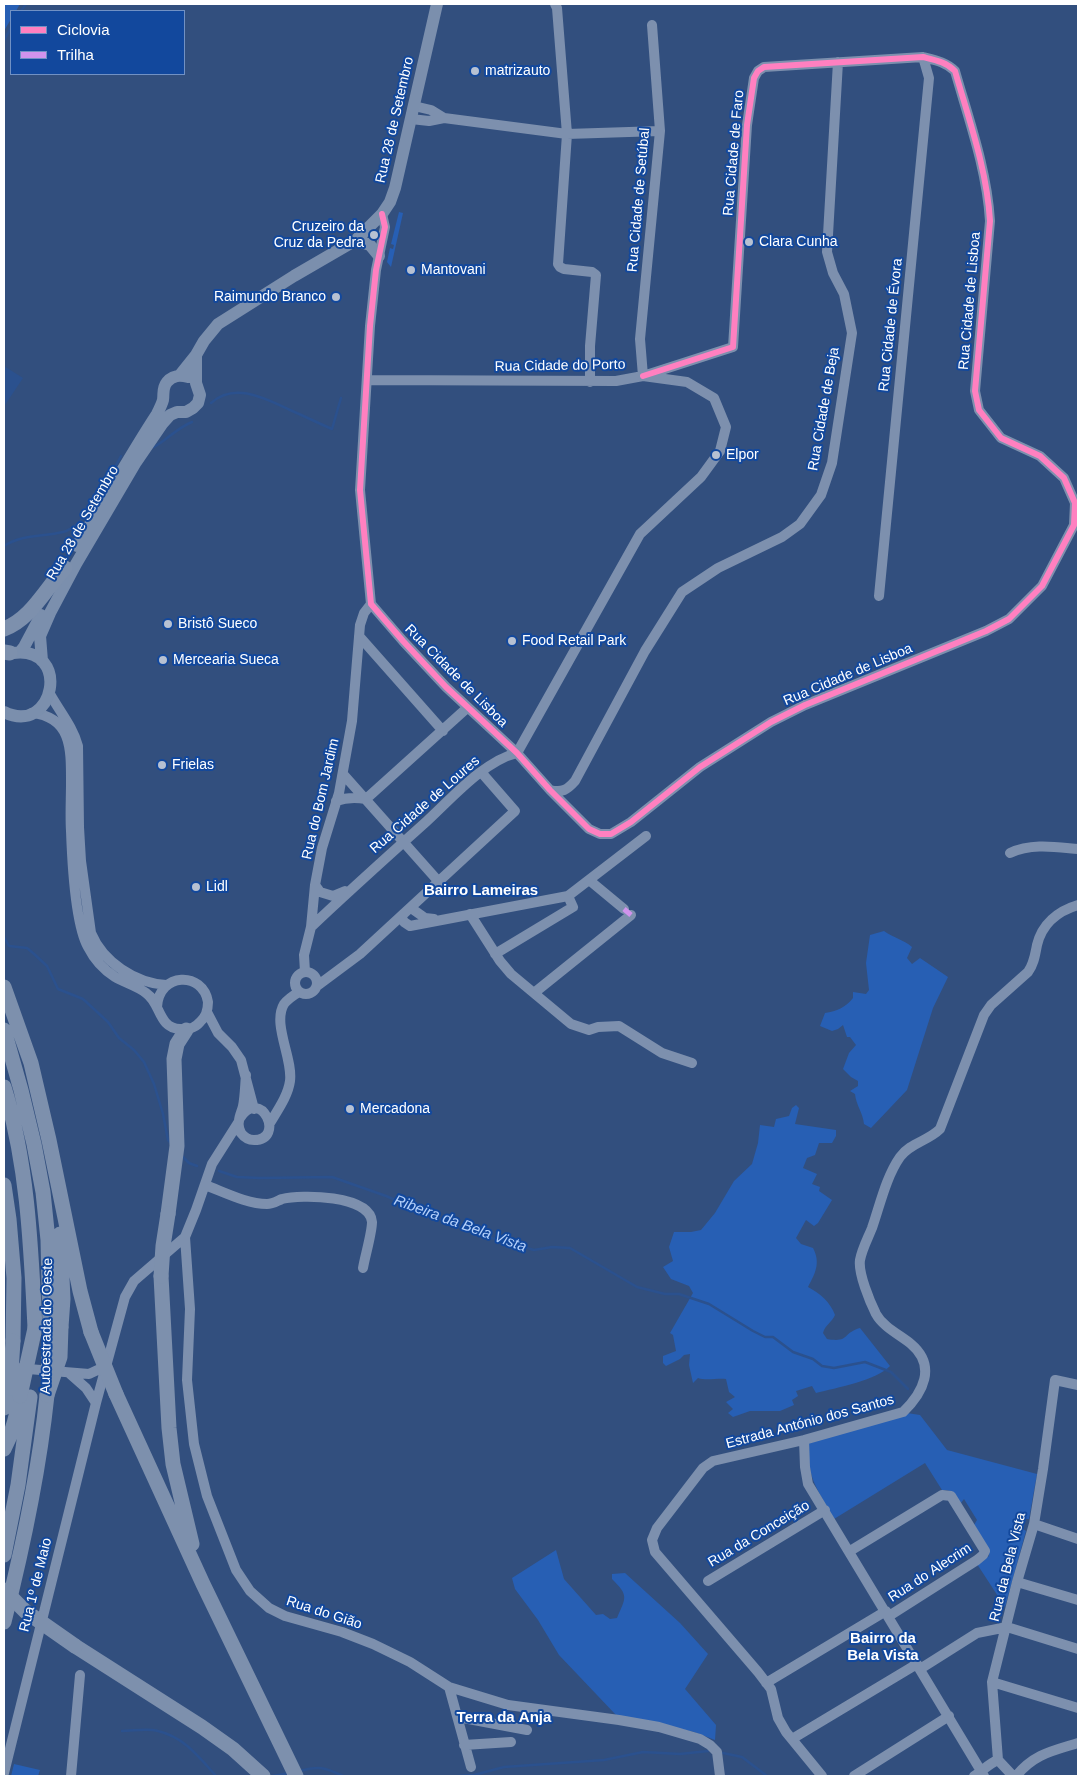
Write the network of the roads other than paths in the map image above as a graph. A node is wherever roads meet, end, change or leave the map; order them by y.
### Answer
1 (437, 4) edge
2 (555, 4) edge
3 (652, 25) dead end
4 (923, 56) junction
5 (838, 62) junction
6 (955, 71) joint
7 (414, 106) junction
8 (444, 118) junction
9 (411, 119) junction
10 (660, 131) junction
11 (567, 134) junction
12 (382, 214) junction
13 (356, 240) junction
14 (379, 256) junction
15 (196, 355) junction
16 (180, 375) junction
17 (644, 376) junction
18 (368, 380) junction
19 (196, 382) junction
20 (590, 382) junction
21 (163, 400) junction
22 (177, 412) junction
23 (65, 568) junction
24 (879, 596) dead end
25 (372, 604) junction
26 (4, 629) edge
27 (359, 636) junction
28 (9, 653) edge
29 (42, 661) junction
30 (50, 694) junction
31 (467, 708) junction
32 (32, 713) junction
33 (7, 715) edge
34 (443, 731) junction
35 (517, 753) junction
36 (481, 772) junction
37 (343, 774) junction
38 (550, 790) junction
39 (366, 799) junction
40 (336, 801) junction
41 (646, 836) dead end
42 (402, 843) junction
43 (1078, 849) edge
44 (1010, 853) dead end
45 (589, 880) junction
46 (439, 882) junction
47 (316, 885) junction
48 (355, 885) junction
49 (568, 896) junction
50 (1078, 905) edge
51 (411, 908) junction
52 (470, 914) junction
53 (402, 918) junction
54 (439, 920) junction
55 (311, 927) junction
56 (495, 954) junction
57 (309, 973) junction
58 (332, 974) junction
59 (166, 985) junction
60 (317, 986) junction
61 (4, 987) edge
62 (299, 992) junction
63 (534, 993) junction
64 (157, 1008) junction
65 (207, 1012) junction
66 (191, 1028) junction
67 (4, 1030) edge
68 (218, 1033) junction
69 (692, 1063) dead end
70 (246, 1075) junction
71 (4, 1087) edge
72 (282, 1100) junction
73 (258, 1109) junction
74 (239, 1120) junction
75 (270, 1123) junction
76 (248, 1138) junction
77 (53, 1161) junction
78 (212, 1164) junction
79 (205, 1185) junction
80 (4, 1186) edge
81 (185, 1237) junction
82 (363, 1268) dead end
83 (56, 1328) junction
84 (106, 1366) junction
85 (4, 1368) edge
86 (69, 1373) junction
87 (89, 1374) junction
88 (1078, 1385) edge
89 (101, 1386) junction
90 (86, 1388) junction
91 (20, 1394) junction
92 (96, 1404) junction
93 (4, 1408) edge
94 (4, 1429) edge
95 (804, 1440) junction
96 (4, 1448) edge
97 (824, 1510) junction
98 (1034, 1524) junction
99 (1078, 1538) edge
100 (850, 1551) junction
101 (4, 1555) edge
102 (708, 1581) dead end
103 (1017, 1582) junction
104 (203, 1584) junction
105 (4, 1590) edge
106 (1078, 1600) edge
107 (888, 1614) junction
108 (4, 1622) edge
109 (1007, 1627) junction
110 (1078, 1650) edge
111 (918, 1667) junction
112 (80, 1675) dead end
113 (766, 1682) junction
114 (992, 1682) junction
115 (449, 1687) junction
116 (1078, 1708) edge
117 (950, 1716) junction
118 (458, 1717) junction
119 (527, 1730) dead end
120 (792, 1739) junction
121 (511, 1742) dead end
122 (1078, 1742) edge
123 (464, 1744) junction
124 (998, 1760) junction
125 (471, 1767) dead end
126 (4, 1773) edge
127 (980, 1775) edge
128 (1019, 1775) edge
129 (71, 1776) edge
130 (263, 1776) edge
131 (296, 1776) edge
132 (720, 1776) edge
133 (822, 1776) edge
134 (854, 1776) edge

1 - 7 main road, Rua 28 de Setembro
2 - 11 street
3 - 10 street, Rua Cidade de Setúbal
4 - 5 street, Rua Cidade de Faro
4 - 6 street, Rua Cidade de Faro
4 - 24 street, Rua Cidade de Évora
5 - 17 street, Rua Cidade de Faro
5 - 38 street, Rua Cidade de Beja
6 - 38 street, Rua Cidade de Lisboa
7 - 8 street
7 - 9 main road, Rua 28 de Setembro
8 - 9 street
8 - 11 street
9 - 12 main road, Rua 28 de Setembro
10 - 11 street
10 - 17 street, Rua Cidade de Setúbal
11 - 20 street
12 - 13 main road, Rua 28 de Setembro
12 - 14 street
13 - 14 main road
13 - 15 main road, Rua 28 de Setembro
14 - 18 street
15 - 16 main road, Rua 28 de Setembro
15 - 19 main road, Rua 28 de Setembro
16 - 19 main road
16 - 21 main road, Rua 28 de Setembro
17 - 20 street, Rua Cidade do Porto
17 - 35 street, Rua Cidade do Porto
18 - 20 street, Rua Cidade do Porto
18 - 25 street
19 - 22 main road, Rua 28 de Setembro
21 - 22 main road
21 - 23 main road, Rua 28 de Setembro
22 - 29 main road, Rua 28 de Setembro
23 - 26 highway
23 - 28 main road, Rua 28 de Setembro
25 - 27 street, Rua do Bom Jardim
25 - 31 street, Rua Cidade de Lisboa
27 - 34 street
27 - 37 street, Rua do Bom Jardim
28 - 29 main road
29 - 30 main road, Rua 28 de Setembro
30 - 32 main road
30 - 59 street
31 - 34 street
31 - 35 street, Rua Cidade de Lisboa
32 - 33 main road
32 - 64 street
34 - 39 street
35 - 36 street, Rua Cidade de Loures
35 - 38 street, Rua Cidade de Lisboa
36 - 42 street, Rua Cidade de Loures
36 - 46 street
37 - 39 street
37 - 40 street, Rua do Bom Jardim
39 - 40 street
39 - 42 street
40 - 47 street, Rua do Bom Jardim
41 - 45 street
42 - 46 street
42 - 48 street, Rua Cidade de Loures
43 - 44 street
45 - 49 street
45 - 63 street
46 - 51 street
47 - 48 street
47 - 55 street, Rua do Bom Jardim
48 - 55 street
49 - 52 street
49 - 56 street
50 - 95 street, Estrada António dos Santos
51 - 53 street
51 - 54 street
52 - 54 street
52 - 56 street
53 - 54 street
53 - 58 street
55 - 57 street, Rua do Bom Jardim
56 - 63 street
57 - 58 street
57 - 60 street, Rua do Bom Jardim
57 - 62 street, Rua do Bom Jardim
58 - 60 street
59 - 64 street
59 - 65 street
60 - 62 street
61 - 77 highway
62 - 72 street, Rua do Bom Jardim
63 - 69 street
64 - 66 street
65 - 66 street
65 - 68 street
66 - 68 street
66 - 104 highway, bridge
67 - 83 highway, Autoestrada do Oeste
68 - 70 street
70 - 73 street
70 - 74 street
71 - 91 highway, Autoestrada do Oeste, bridge
72 - 73 street
72 - 75 street, Rua do Bom Jardim
73 - 74 street
73 - 75 street
74 - 76 street
74 - 78 street
75 - 76 street
76 - 78 street
77 - 83 highway
77 - 104 highway, bridge
78 - 79 street
79 - 81 street
79 - 82 street
80 - 91 highway, bridge
81 - 84 street
81 - 115 street, Rua do Gião
83 - 108 highway, Autoestrada do Oeste, bridge
84 - 87 street
84 - 89 street
85 - 86 street
86 - 87 street
86 - 90 street
87 - 89 street
88 - 98 street, Rua da Bela Vista
89 - 90 street
89 - 92 street, Rua 1º de Maio
90 - 92 street
91 - 93 highway
91 - 94 highway
91 - 96 highway
91 - 101 highway, Autoestrada do Oeste
92 - 126 street, Rua 1º de Maio
95 - 97 street
95 - 113 street, Estrada António dos Santos
97 - 100 street
97 - 102 street, Rua da Conceição
98 - 99 street
98 - 103 street, Rua da Bela Vista
100 - 107 street
100 - 107 street, Rua do Alecrim
103 - 106 street
103 - 109 street, Rua da Bela Vista
104 - 131 highway
105 - 130 highway, bridge
107 - 111 street
107 - 113 street, Rua do Alecrim
109 - 110 street
109 - 111 street
109 - 114 street, Rua da Bela Vista
111 - 117 street
111 - 120 street
112 - 129 street
113 - 120 street, Estrada António dos Santos
114 - 116 street
114 - 124 street, Rua da Bela Vista
115 - 118 street
115 - 132 street, Rua do Gião
117 - 127 street
117 - 134 street
118 - 119 street
118 - 123 street
120 - 133 street, Estrada António dos Santos
121 - 123 street
122 - 128 street
123 - 125 street
124 - 127 street
124 - 128 street

